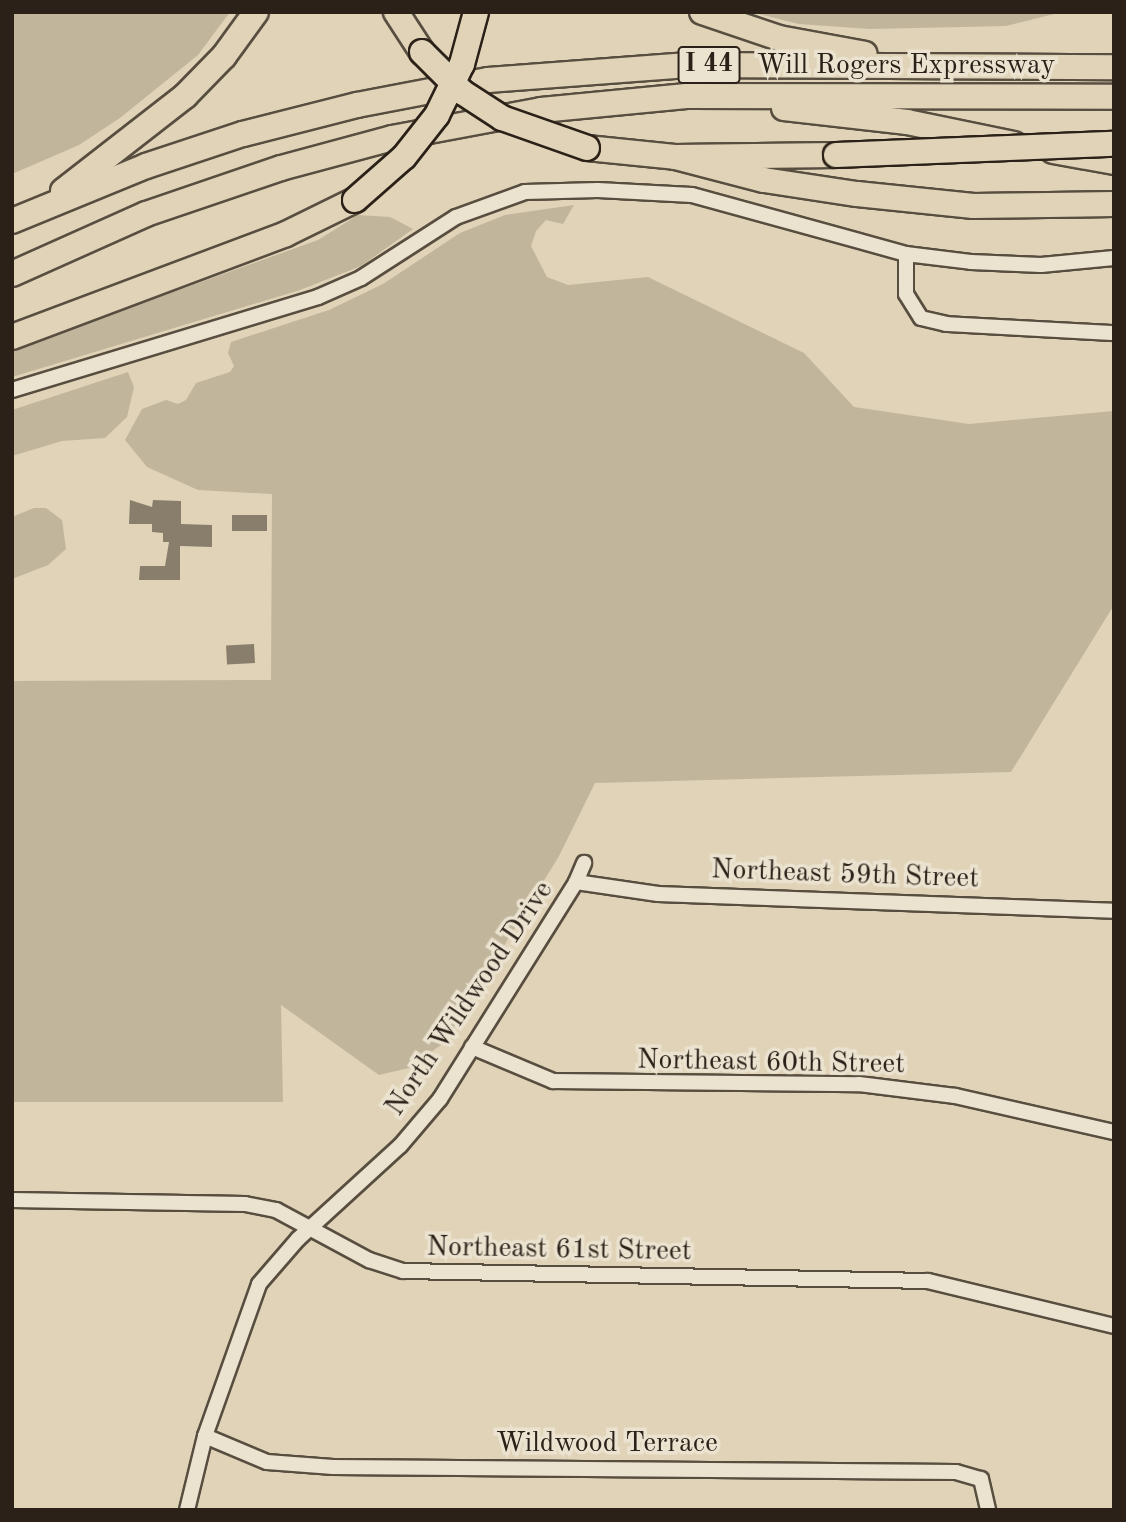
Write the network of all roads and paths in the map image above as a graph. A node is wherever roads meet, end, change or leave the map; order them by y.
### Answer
1 (257, 12) edge
2 (396, 12) edge
3 (476, 12) edge
4 (702, 12) edge
5 (931, 66) junction
6 (1114, 67) edge
7 (686, 96) junction
8 (1114, 97) edge
9 (1114, 144) edge
10 (675, 157) junction
11 (1114, 162) edge
12 (1114, 204) edge
13 (46, 205) junction
14 (12, 221) edge
15 (906, 254) junction
16 (1114, 258) edge
17 (12, 274) edge
18 (1114, 333) edge
19 (12, 337) edge
20 (12, 390) edge
21 (584, 863) dead end
22 (576, 882) junction
23 (1114, 911) edge
24 (472, 1048) junction
25 (1114, 1132) edge
26 (12, 1200) edge
27 (312, 1227) junction
28 (1114, 1326) edge
29 (205, 1436) junction
30 (187, 1510) edge
31 (988, 1510) edge

1 - 13 highway
2 - 10 highway, bridge
3 - 19 highway, bridge
4 - 5 highway
5 - 6 highway, Will Rogers Expressway / I 44
5 - 13 highway, Will Rogers Expressway / I 44
7 - 8 highway, Will Rogers Expressway / I 44
7 - 11 highway
7 - 17 highway, Will Rogers Expressway / I 44
9 - 10 highway, bridge
10 - 12 highway
13 - 14 highway, Will Rogers Expressway
15 - 16 street
15 - 18 street
15 - 20 street
21 - 22 street, North Wildwood Drive
22 - 23 street, Northeast 59th Street
22 - 24 street, North Wildwood Drive
24 - 25 street, Northeast 60th Street
24 - 27 street, North Wildwood Drive
26 - 27 street, Northeast 61st Street
27 - 28 street, Northeast 61st Street
27 - 29 street, North Wildwood Drive
29 - 30 street, North Wildwood Drive
29 - 31 street, Wildwood Terrace

